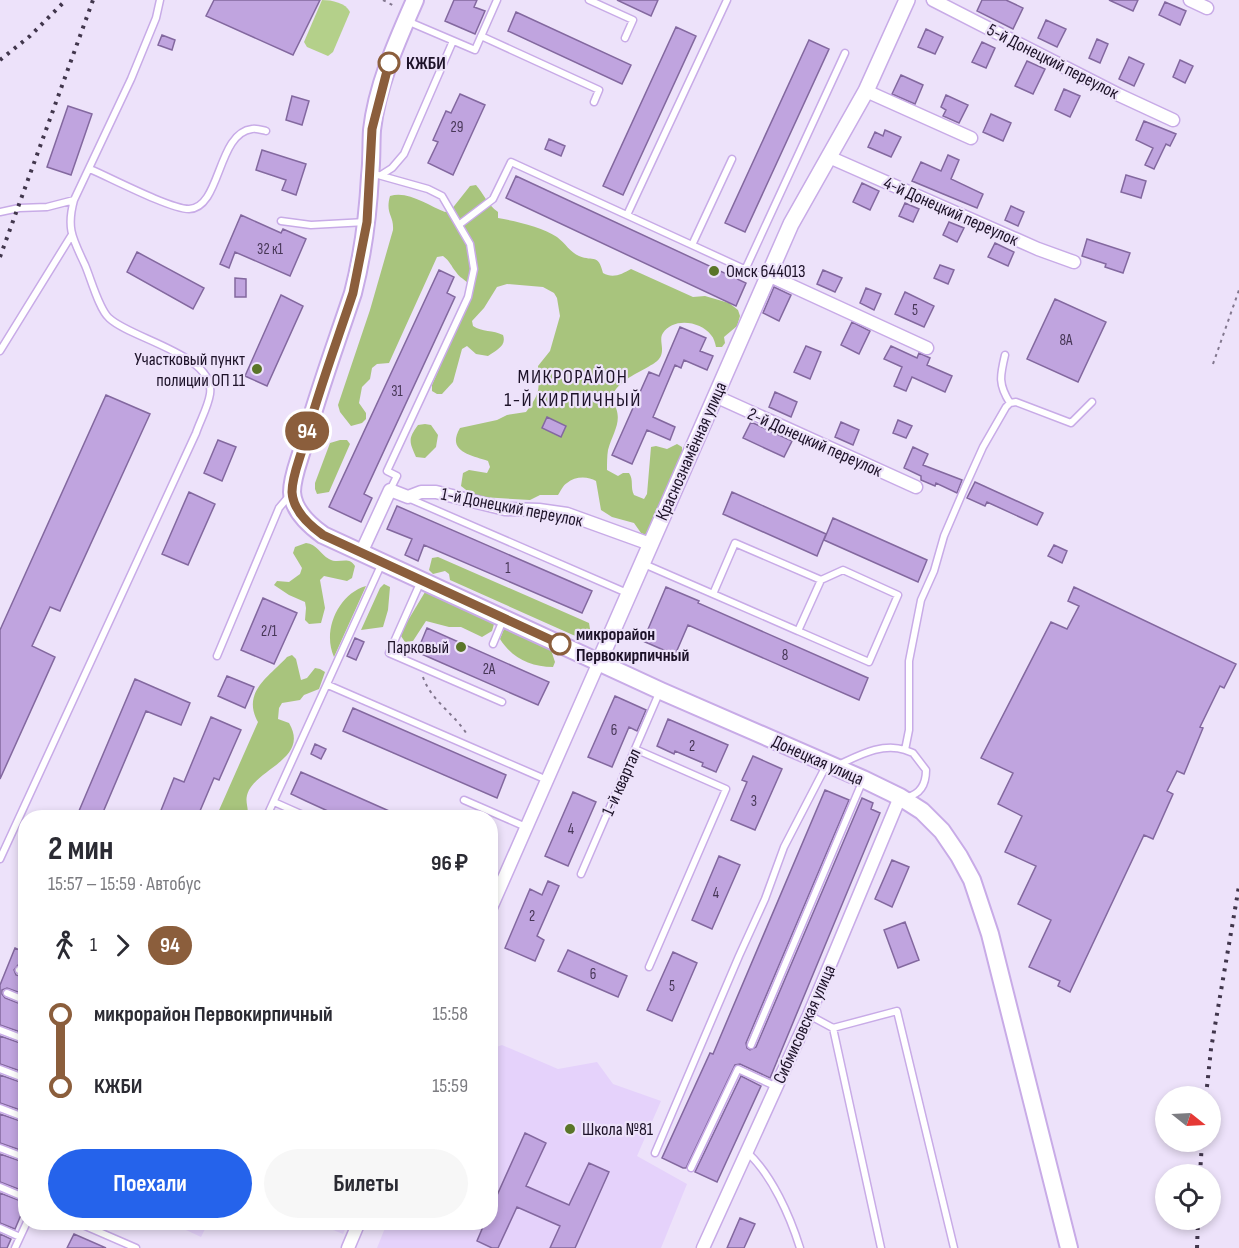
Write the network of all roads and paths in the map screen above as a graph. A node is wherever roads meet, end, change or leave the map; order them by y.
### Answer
1 (160, 0) edge
2 (415, 0) edge
3 (497, 0) edge
4 (590, 0) edge
5 (727, 0) edge
6 (908, 0) edge
7 (933, 0) edge
8 (1190, 0) edge
9 (1207, 8) dead end
10 (406, 21) junction
11 (481, 36) junction
12 (625, 38) dead end
13 (453, 41) junction
14 (845, 53) dead end
15 (866, 91) junction
16 (594, 102) dead end
17 (1173, 120) dead end
18 (266, 131) dead end
19 (970, 138) dead end
20 (829, 157) junction
21 (732, 159) dead end
22 (90, 169) junction
23 (376, 174) junction
24 (74, 200) junction
25 (0, 212) edge
26 (627, 215) junction
27 (281, 221) dead end
28 (367, 222) junction
29 (460, 225) junction
30 (71, 236) junction
31 (692, 245) junction
32 (1074, 262) dead end
33 (746, 270) junction
34 (767, 277) junction
35 (1239, 290) edge
36 (927, 348) dead end
37 (0, 351) edge
38 (1005, 355) dead end
39 (1213, 364) dead end
40 (715, 396) junction
41 (1092, 402) dead end
42 (1010, 403) junction
43 (916, 487) dead end
44 (390, 490) junction
45 (408, 497) junction
46 (294, 500) junction
47 (650, 544) junction
48 (361, 553) junction
49 (382, 562) junction
50 (642, 563) junction
51 (421, 580) junction
52 (821, 580) junction
53 (629, 594) junction
54 (713, 594) junction
55 (504, 618) junction
56 (798, 631) junction
57 (493, 644) dead end
58 (217, 656) dead end
59 (599, 662) junction
60 (419, 666) junction
61 (328, 685) junction
62 (661, 690) junction
63 (502, 702) dead end
64 (472, 748) junction
65 (635, 749) junction
66 (905, 750) junction
67 (831, 765) junction
68 (863, 779) junction
69 (547, 781) junction
70 (900, 797) junction
71 (464, 800) dead end
72 (274, 802) junction
73 (23, 810) edge
74 (270, 810) edge
75 (292, 810) edge
76 (487, 810) edge
77 (498, 815) edge
78 (18, 820) edge
79 (527, 827) junction
80 (0, 859) edge
81 (580, 874) dead end
82 (498, 892) edge
83 (649, 967) dead end
84 (7, 993) dead end
85 (18, 998) edge
86 (809, 1015) junction
87 (833, 1028) junction
88 (0, 1030) edge
89 (18, 1037) edge
90 (751, 1045) dead end
91 (0, 1068) edge
92 (18, 1076) edge
93 (777, 1086) junction
94 (0, 1108) edge
95 (18, 1115) edge
96 (0, 1148) edge
97 (747, 1152) junction
98 (656, 1153) dead end
99 (18, 1155) edge
100 (691, 1168) dead end
101 (0, 1187) edge
102 (18, 1195) edge
103 (0, 1228) edge
104 (23, 1230) edge
105 (95, 1230) edge
106 (356, 1230) edge
107 (20, 1237) junction
108 (15, 1248) edge
109 (136, 1248) edge
110 (348, 1248) edge
111 (703, 1248) edge
112 (800, 1248) edge
113 (881, 1248) edge
114 (954, 1248) edge
115 (1069, 1248) edge

1 - 22 lane
2 - 10 main road
3 - 11 lane
4 - 12 lane
5 - 26 lane
6 - 15 street, Краснознамённая улица
7 - 17 street, 5-й Донецкий переулок
8 - 9 street
10 - 13 lane
10 - 23 main road
11 - 13 lane
11 - 16 lane
13 - 23 lane
14 - 33 lane
15 - 19 street
15 - 20 street, Краснознамённая улица
18 - 22 lane
20 - 32 street, 4-й Донецкий переулок
20 - 34 street, Краснознамённая улица
21 - 31 lane
22 - 24 lane
23 - 28 main road
23 - 29 lane
24 - 25 lane
24 - 30 lane
26 - 29 lane
26 - 31 lane
27 - 28 lane
28 - 46 main road
29 - 44 lane
30 - 37 lane
30 - 73 lane
31 - 33 lane
33 - 34 lane
34 - 36 street
34 - 40 street, Краснознамённая улица
35 - 39 path
38 - 42 lane
40 - 43 street, 2-й Донецкий переулок
40 - 47 street, Краснознамённая улица
41 - 42 lane
42 - 66 lane
44 - 45 street
44 - 48 street
45 - 47 street, 1-й Донецкий переулок
45 - 53 lane
46 - 48 main road, Донецкая улица
46 - 58 lane
47 - 50 street, Краснознамённая улица
48 - 49 main road, Донецкая улица
49 - 51 main road, Донецкая улица
49 - 61 lane
50 - 53 street, Краснознамённая улица
50 - 54 lane
51 - 55 main road, Донецкая улица
51 - 60 lane
52 - 54 lane
52 - 56 lane
52 - 56 lane
53 - 59 street, Краснознамённая улица
54 - 56 lane
55 - 57 lane
55 - 59 main road, Донецкая улица
59 - 62 main road, Донецкая улица
59 - 69 street, Краснознамённая улица
60 - 63 lane
60 - 64 path
61 - 64 lane
61 - 72 lane
62 - 65 lane, 1-й квартал
62 - 67 main road, Донецкая улица
64 - 69 lane
65 - 81 lane, 1-й квартал
65 - 83 lane
66 - 67 lane
66 - 70 lane
67 - 68 main road, Донецкая улица
67 - 98 lane
68 - 70 main road, Донецкая улица
68 - 90 lane
69 - 79 street, Краснознамённая улица
70 - 86 street, Сибмисовская улица
70 - 115 main road, Донецкая улица
71 - 76 lane
72 - 74 lane
72 - 75 lane
77 - 79 lane
78 - 80 lane
79 - 82 street, Краснознамённая улица
84 - 85 lane
86 - 87 lane
86 - 93 street, Сибмисовская улица
87 - 113 lane
87 - 114 lane
88 - 89 lane
91 - 92 lane
93 - 97 street, Сибмисовская улица
93 - 100 lane
94 - 95 lane
96 - 99 lane
97 - 111 street, Сибмисовская улица
97 - 112 lane
101 - 102 lane
103 - 107 lane
104 - 107 lane
105 - 109 lane
106 - 110 street
107 - 108 lane

